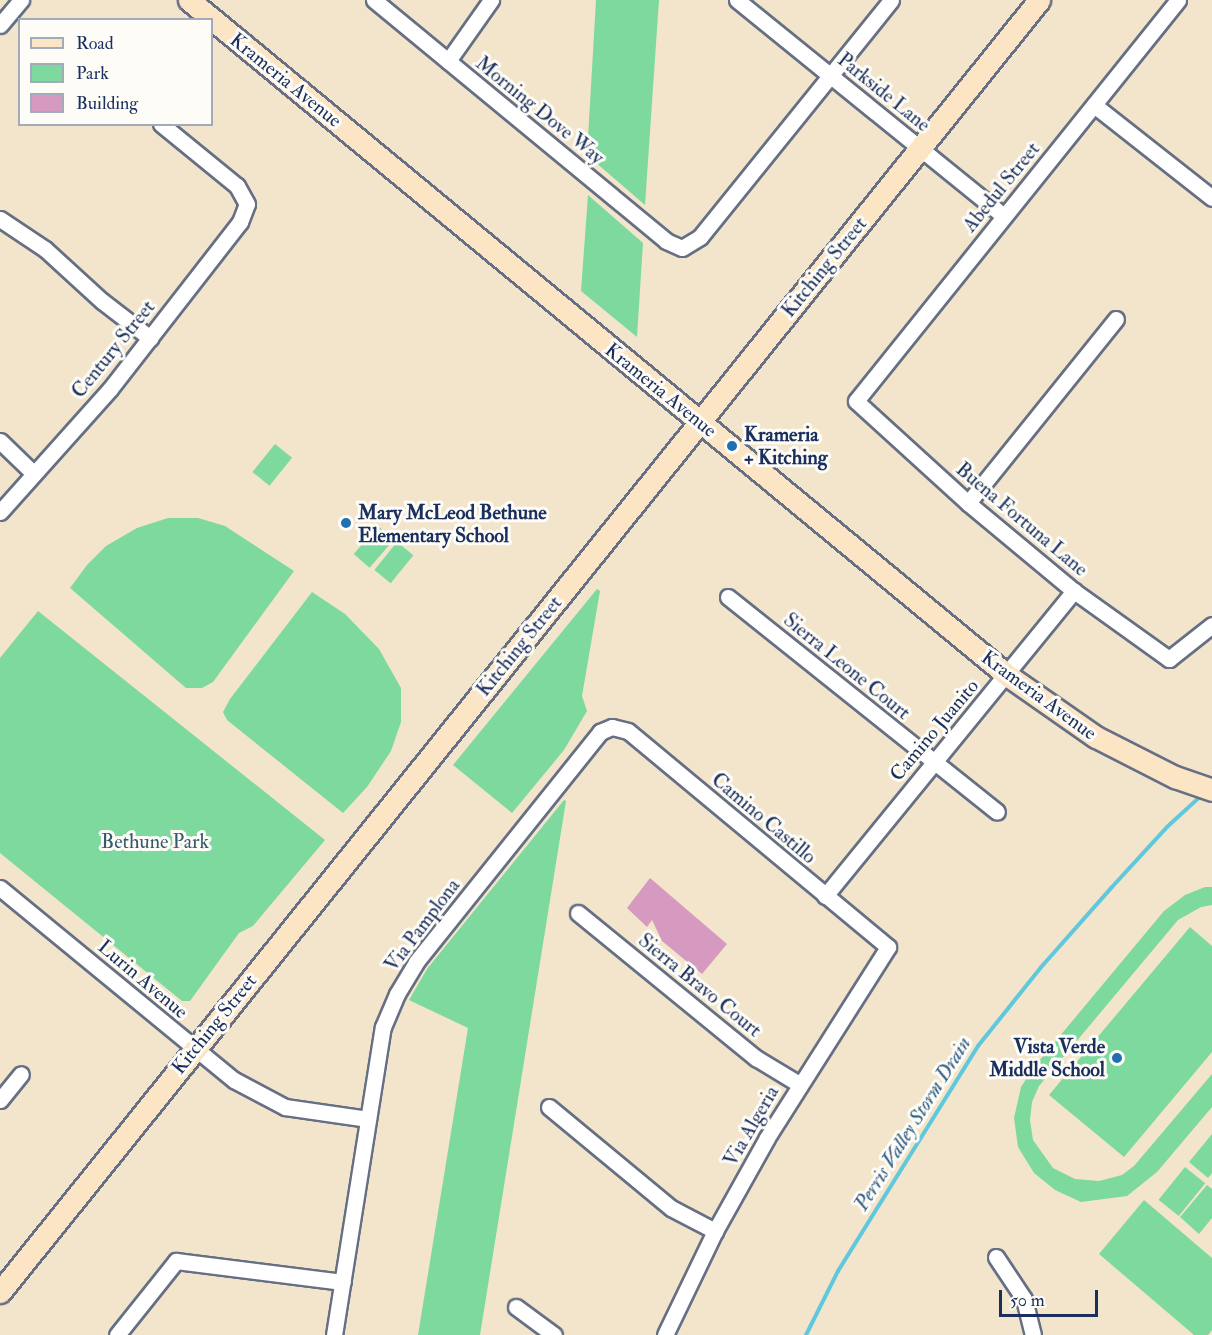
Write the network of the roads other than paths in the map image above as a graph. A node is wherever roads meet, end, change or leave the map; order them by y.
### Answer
1 (21, 0) edge
2 (189, 0) edge
3 (374, 0) edge
4 (491, 0) edge
5 (737, 0) edge
6 (891, 0) edge
7 (1039, 0) edge
8 (1178, 0) edge
9 (211, 18) edge
10 (213, 20) edge
11 (0, 25) edge
12 (448, 61) junction
13 (830, 76) junction
14 (1094, 105) junction
15 (163, 126) edge
16 (920, 147) junction
17 (1212, 198) edge
18 (1004, 216) junction
19 (0, 219) edge
20 (1116, 319) dead end
21 (150, 339) junction
22 (856, 401) joint
23 (700, 422) junction
24 (0, 441) edge
25 (34, 474) junction
26 (968, 503) junction
27 (0, 512) edge
28 (1074, 591) junction
29 (728, 597) dead end
30 (1212, 625) edge
31 (1007, 675) junction
32 (612, 727) joint
33 (934, 762) junction
34 (1212, 790) edge
35 (996, 812) dead end
36 (0, 888) edge
37 (825, 896) junction
38 (578, 914) dead end
39 (888, 946) joint
40 (193, 1049) junction
41 (21, 1074) dead end
42 (799, 1084) junction
43 (0, 1100) edge
44 (549, 1107) dead end
45 (368, 1119) junction
46 (715, 1231) junction
47 (996, 1257) dead end
48 (343, 1282) junction
49 (0, 1292) edge
50 (516, 1307) dead end
51 (117, 1335) edge
52 (334, 1335) edge
53 (554, 1335) edge
54 (665, 1335) edge
55 (1033, 1335) edge

1 - 11 street
2 - 9 street, Krameria Avenue
3 - 12 street, Morning Dove Way
4 - 12 street
5 - 13 street, Parkside Lane
6 - 13 street
7 - 16 street, Kitching Street
8 - 14 street, Abedul Street
10 - 23 street, Krameria Avenue
12 - 13 street, Morning Dove Way
13 - 16 street, Parkside Lane
14 - 17 street
14 - 18 street, Abedul Street
15 - 21 street, Century Street
16 - 18 street, Parkside Lane
16 - 23 street, Kitching Street
18 - 22 street, Abedul Street
19 - 21 street
20 - 26 street
21 - 25 street, Century Street
22 - 26 street, Buena Fortuna Lane
23 - 31 street, Krameria Avenue
23 - 40 street, Kitching Street
24 - 25 street
25 - 27 street, Century Street
26 - 28 street, Buena Fortuna Lane
28 - 30 street, Buena Fortuna Lane
28 - 31 street, Camino Juanito
29 - 33 street, Sierra Leone Court
31 - 33 street, Camino Juanito
31 - 34 street, Krameria Avenue
32 - 37 street, Camino Castillo
32 - 45 street, Via Pamplona
33 - 35 street, Sierra Leone Court
33 - 37 street, Camino Juanito
36 - 40 street, Lurin Avenue
37 - 39 street, Camino Castillo
38 - 42 street, Sierra Bravo Court
39 - 42 street, Via Algeria
40 - 45 street, Lurin Avenue
40 - 49 street, Kitching Street
41 - 43 street
42 - 46 street, Via Algeria
44 - 46 street
45 - 48 street, Via Pamplona
46 - 54 street, Via Algeria
47 - 55 street
48 - 51 street
48 - 52 street, Via Pamplona
50 - 53 street

